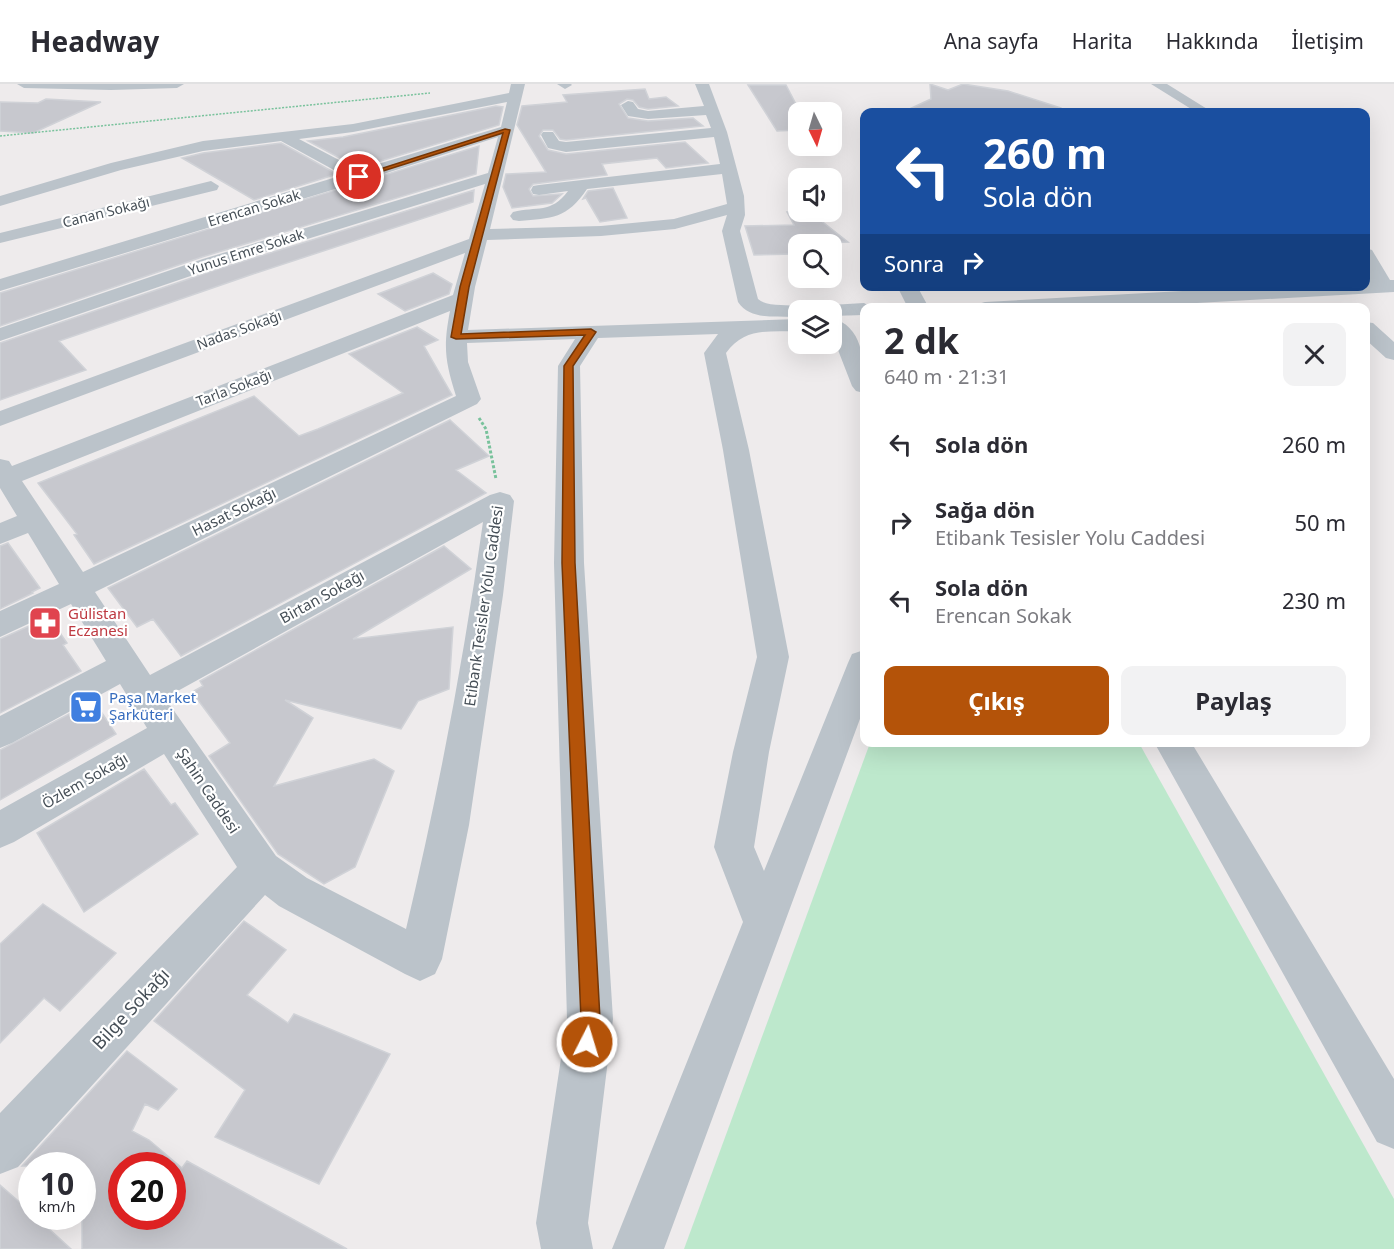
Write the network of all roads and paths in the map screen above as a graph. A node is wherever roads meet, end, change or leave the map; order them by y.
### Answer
1 (24, 84) edge
2 (177, 84) edge
3 (702, 84) edge
4 (1158, 84) edge
5 (516, 90) edge
6 (440, 91) dead end
7 (628, 105) dead end
8 (1198, 108) edge
9 (712, 110) junction
10 (507, 130) junction
11 (720, 132) junction
12 (548, 135) dead end
13 (0, 136) edge
14 (283, 136) junction
15 (163, 154) junction
16 (729, 168) junction
17 (494, 176) junction
18 (359, 177) junction
19 (581, 185) junction
20 (539, 190) dead end
21 (221, 192) junction
22 (0, 201) edge
23 (736, 207) junction
24 (250, 209) junction
25 (519, 216) dead end
26 (293, 237) junction
27 (0, 238) edge
28 (478, 238) junction
29 (1370, 262) edge
30 (0, 285) edge
31 (1388, 286) edge
32 (1370, 287) edge
33 (1284, 291) edge
34 (1321, 291) edge
35 (462, 299) junction
36 (1073, 303) edge
37 (1335, 303) edge
38 (860, 309) edge
39 (842, 310) edge
40 (788, 311) edge
41 (788, 325) edge
42 (746, 327) junction
43 (842, 331) edge
44 (591, 332) junction
45 (1370, 332) edge
46 (0, 335) edge
47 (456, 337) junction
48 (1394, 352) edge
49 (860, 376) edge
50 (469, 399) junction
51 (0, 419) edge
52 (3, 472) edge
53 (500, 501) junction
54 (33, 520) junction
55 (0, 534) edge
56 (77, 588) junction
57 (0, 625) edge
58 (126, 665) junction
59 (860, 673) edge
60 (144, 694) junction
61 (0, 733) edge
62 (169, 733) junction
63 (1175, 747) edge
64 (0, 830) edge
65 (262, 869) junction
66 (764, 922) junction
67 (420, 959) joint
68 (1394, 1125) edge
69 (0, 1149) edge
70 (567, 1249) edge
71 (638, 1249) edge

1 - 2 street
3 - 9 street
4 - 8 street
5 - 10 street
5 - 14 street
6 - 13 path
7 - 9 street
9 - 11 street
10 - 17 street
10 - 18 street, Erencan Sokak
11 - 12 street
11 - 16 street
14 - 15 street
14 - 18 street
15 - 21 street
15 - 22 street
16 - 19 street
16 - 23 street
17 - 26 street, Yunus Emre Sokak
17 - 28 street
18 - 24 street, Erencan Sokak
19 - 20 street
19 - 25 street
21 - 24 street
21 - 27 street, Canan Sokağı
23 - 28 street, Nadas Sokağı
23 - 40 street
24 - 26 street
24 - 30 street, Erencan Sokak
26 - 46 street, Yunus Emre Sokak
28 - 35 street
28 - 51 street, Nadas Sokağı
29 - 31 street
31 - 32 street
33 - 36 street
34 - 37 street
35 - 47 street
35 - 52 street, Tarla Sokağı
38 - 39 street
41 - 42 street
42 - 44 street
42 - 66 street
43 - 49 street
44 - 47 street
44 - 70 street
45 - 48 street
47 - 50 street
50 - 53 path, Etibank Tesisler Yolu Caddesi
50 - 56 street, Hasat Sokağı
52 - 54 street, Şahin Caddesi
53 - 60 street, Birtan Sokağı
53 - 67 street, Etibank Tesisler Yolu Caddesi
54 - 55 street
54 - 56 street, Şahin Caddesi
56 - 57 street, Hasat Sokağı
56 - 58 street, Şahin Caddesi
58 - 60 street, Şahin Caddesi
58 - 61 street
59 - 66 street
60 - 62 street, Şahin Caddesi
62 - 64 street, Özlem Sokağı
62 - 65 street, Şahin Caddesi
63 - 68 street
65 - 67 street, Şahin Caddesi
65 - 69 street, Bilge Sokağı
66 - 71 street

